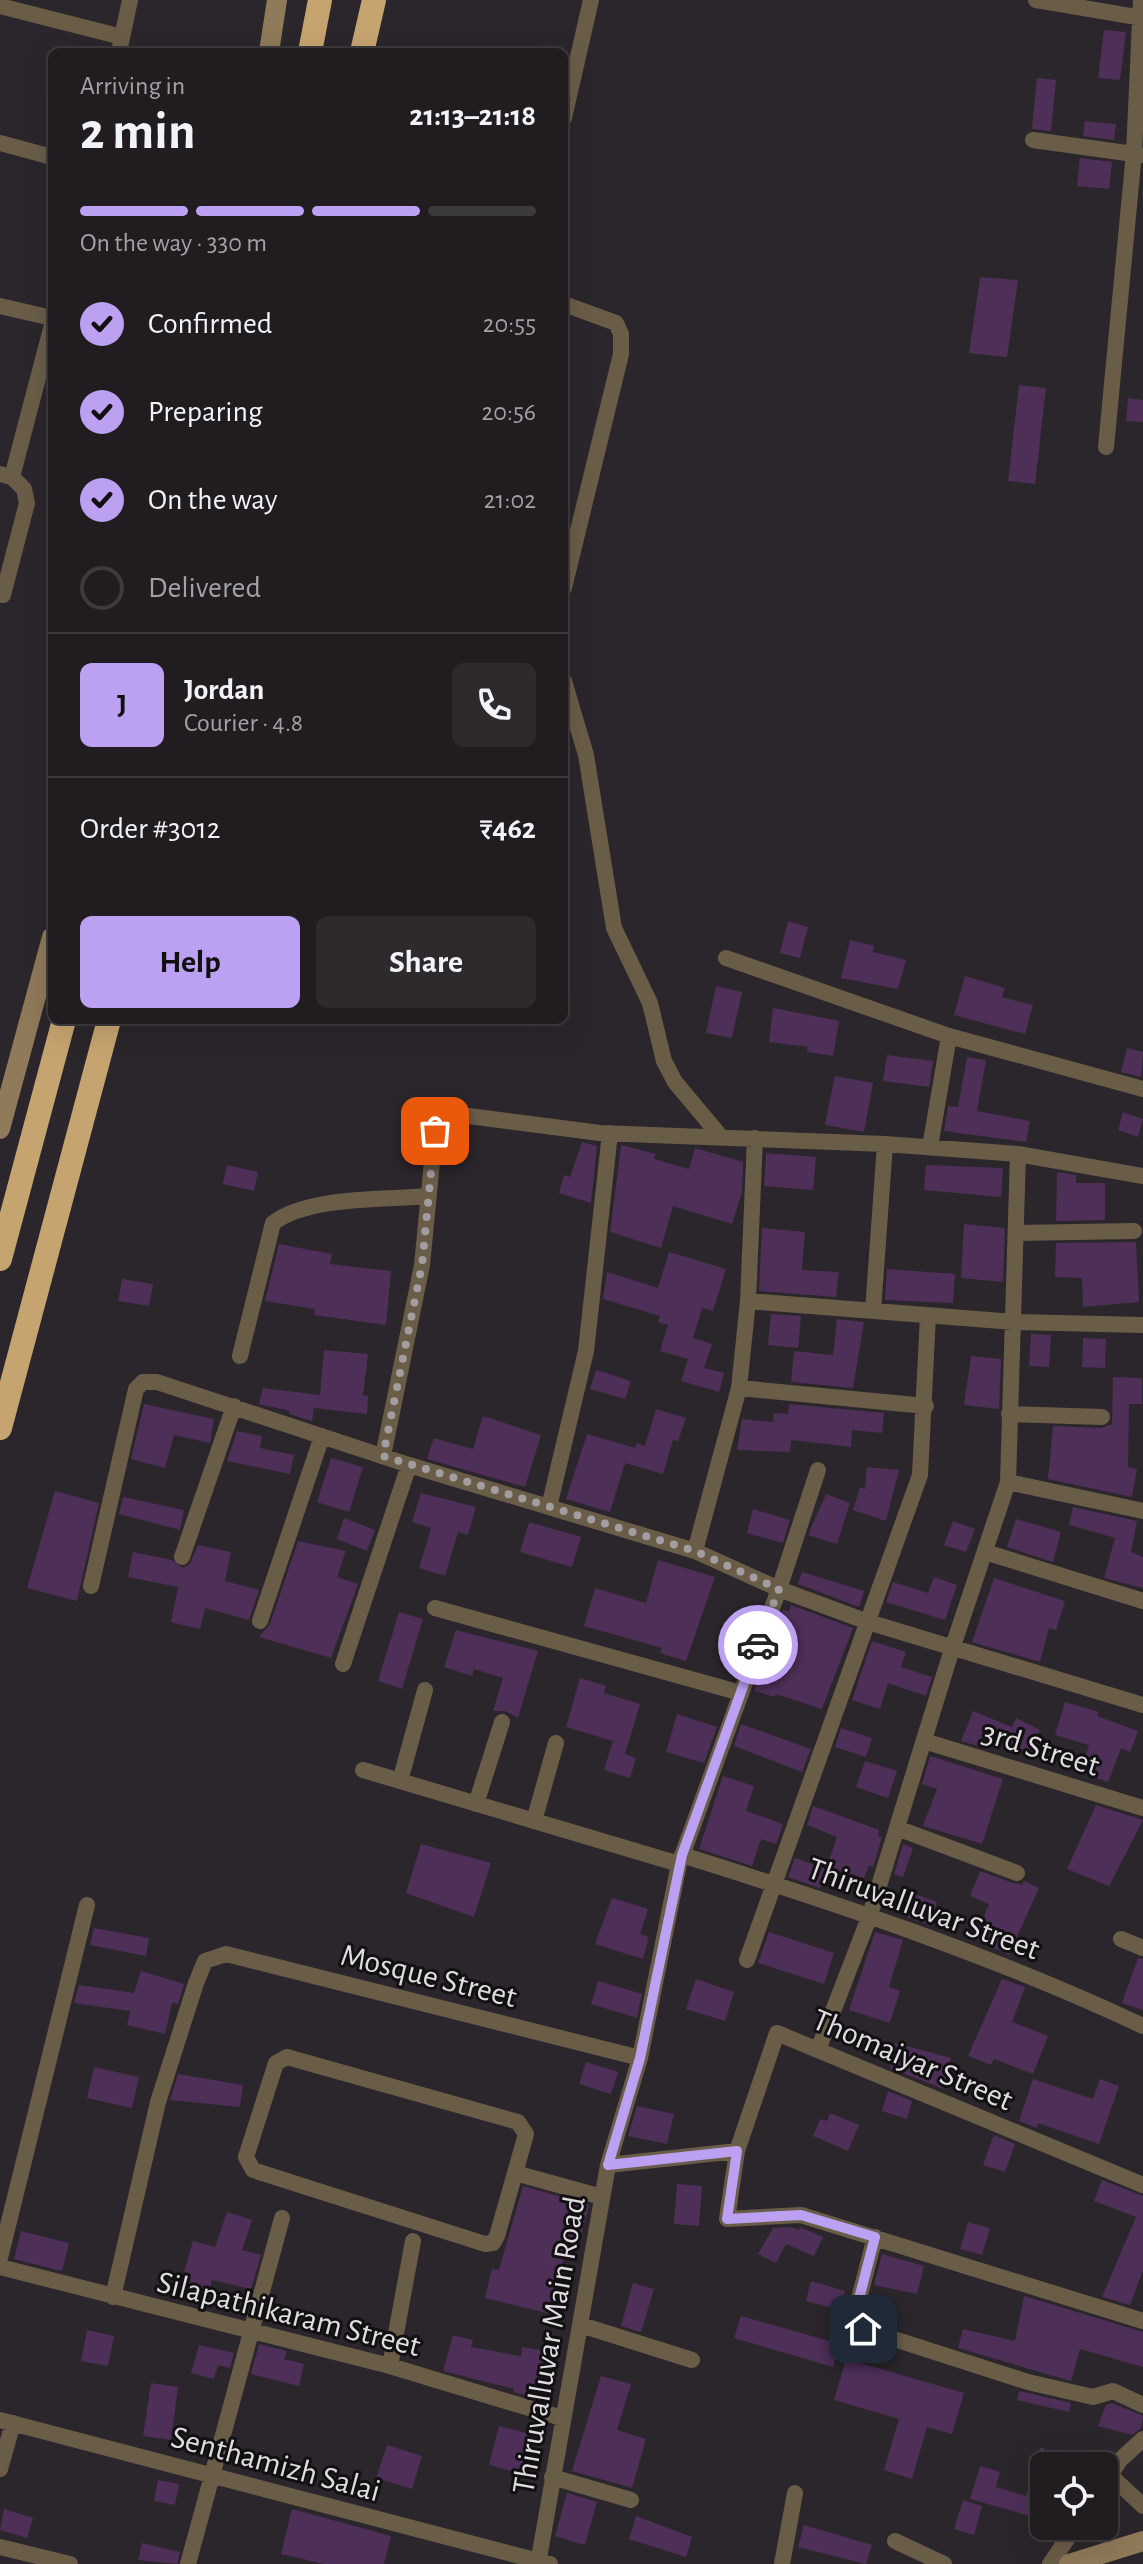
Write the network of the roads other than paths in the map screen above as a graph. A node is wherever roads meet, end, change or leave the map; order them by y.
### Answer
1 (130, 0) edge
2 (277, 0) edge
3 (320, 0) edge
4 (374, 0) edge
5 (591, 0) edge
6 (1036, 0) edge
7 (1141, 0) edge
8 (0, 6) edge
9 (1141, 18) edge
10 (121, 45) edge
11 (270, 48) edge
12 (311, 48) edge
13 (363, 48) edge
14 (568, 101) edge
15 (1033, 140) dead end
16 (0, 143) edge
17 (1138, 154) edge
18 (48, 156) edge
19 (568, 305) edge
20 (0, 306) edge
21 (48, 317) edge
22 (48, 338) edge
23 (1106, 447) dead end
24 (6, 475) edge
25 (568, 572) edge
26 (3, 595) dead end
27 (568, 694) edge
28 (48, 950) edge
29 (726, 958) dead end
30 (63, 1024) edge
31 (108, 1024) edge
32 (949, 1036) junction
33 (6, 1085) edge
34 (1143, 1089) edge
35 (0, 1129) edge
36 (610, 1133) junction
37 (721, 1137) junction
38 (755, 1138) junction
39 (885, 1144) junction
40 (930, 1147) junction
41 (1018, 1154) junction
42 (1143, 1176) edge
43 (427, 1196) junction
44 (1134, 1231) dead end
45 (1016, 1233) junction
46 (0, 1259) edge
47 (748, 1301) junction
48 (873, 1311) junction
49 (928, 1315) junction
50 (1014, 1322) junction
51 (1143, 1325) edge
52 (240, 1356) dead end
53 (739, 1388) junction
54 (234, 1406) junction
55 (926, 1406) junction
56 (1009, 1414) junction
57 (1102, 1417) dead end
58 (0, 1428) edge
59 (322, 1436) junction
60 (383, 1456) junction
61 (409, 1465) junction
62 (818, 1470) dead end
63 (1008, 1482) junction
64 (549, 1507) junction
65 (1143, 1511) edge
66 (695, 1551) junction
67 (985, 1552) junction
68 (182, 1557) dead end
69 (91, 1586) dead end
70 (779, 1589) junction
71 (1143, 1601) edge
72 (435, 1608) dead end
73 (260, 1621) dead end
74 (868, 1622) junction
75 (952, 1649) junction
76 (343, 1664) dead end
77 (425, 1690) dead end
78 (741, 1693) junction
79 (1143, 1705) edge
80 (502, 1722) dead end
81 (924, 1741) junction
82 (556, 1743) dead end
83 (363, 1770) dead end
84 (400, 1781) junction
85 (476, 1804) junction
86 (1143, 1808) edge
87 (534, 1821) junction
88 (897, 1828) junction
89 (681, 1860) junction
90 (1017, 1873) dead end
91 (775, 1884) junction
92 (87, 1905) dead end
93 (870, 1915) junction
94 (1121, 1939) dead end
95 (1143, 1948) edge
96 (747, 1960) dead end
97 (1143, 2026) edge
98 (818, 2050) junction
99 (640, 2058) junction
100 (737, 2151) junction
101 (608, 2165) junction
102 (515, 2173) junction
103 (1143, 2185) edge
104 (602, 2197) junction
105 (282, 2218) dead end
106 (875, 2237) junction
107 (413, 2241) dead end
108 (0, 2258) edge
109 (0, 2267) edge
110 (113, 2297) junction
111 (1143, 2321) edge
112 (581, 2325) junction
113 (250, 2331) junction
114 (692, 2360) dead end
115 (390, 2366) junction
116 (1143, 2405) edge
117 (562, 2418) junction
118 (7, 2422) edge
119 (1143, 2439) edge
120 (1118, 2467) edge
121 (0, 2469) edge
122 (212, 2475) junction
123 (552, 2477) junction
124 (1118, 2487) edge
125 (795, 2493) dead end
126 (631, 2500) dead end
127 (1143, 2506) edge
128 (1066, 2540) edge
129 (895, 2541) dead end
130 (1143, 2541) edge
131 (0, 2547) edge
132 (542, 2563) edge
133 (70, 2564) edge
134 (188, 2564) edge
135 (782, 2564) edge
136 (944, 2564) edge
137 (1050, 2564) edge
138 (1069, 2564) edge

1 - 10 street
2 - 11 street
3 - 12 highway
4 - 13 highway
5 - 14 street
6 - 9 street
7 - 9 street
8 - 10 street
9 - 17 street
15 - 17 street
16 - 18 street
17 - 23 street
19 - 25 street
20 - 21 street
22 - 24 street
24 - 26 street
27 - 37 street
28 - 33 street
29 - 32 street
30 - 46 highway
31 - 58 highway
32 - 34 street
32 - 40 street
33 - 35 street
36 - 37 street
36 - 43 street
36 - 64 street
37 - 38 street
38 - 39 street
38 - 47 street
39 - 40 street
39 - 48 street
40 - 41 street
41 - 42 street
41 - 45 street
43 - 52 street
43 - 60 street
44 - 45 street
45 - 50 street
47 - 48 street
47 - 53 street
48 - 49 street
49 - 50 street
49 - 55 street
50 - 51 street
50 - 56 street
53 - 55 street
53 - 66 street
54 - 59 street
54 - 68 street
54 - 69 street
55 - 74 street
56 - 57 street
56 - 63 street
59 - 60 street
59 - 73 street
60 - 61 street
61 - 64 street
61 - 76 street
62 - 70 street, Thiruvalluvar Main Road
63 - 65 street
63 - 67 street
64 - 66 street
66 - 70 street
67 - 71 street
67 - 75 street
70 - 74 street
70 - 78 street, Thiruvalluvar Main Road
72 - 78 street
74 - 75 street
74 - 91 street
75 - 79 street
75 - 81 street
77 - 84 street
78 - 89 street, Thiruvalluvar Main Road
80 - 85 street
81 - 86 street, 3rd Street
81 - 88 street
82 - 87 street
83 - 84 street, Thiruvalluvar Street
84 - 85 street, Thiruvalluvar Street
85 - 87 street, Thiruvalluvar Street
87 - 89 street, Thiruvalluvar Street
88 - 90 street
88 - 93 street
89 - 91 street, Thiruvalluvar Street
89 - 99 street, Thiruvalluvar Main Road
91 - 93 street, Thiruvalluvar Street
91 - 96 street
92 - 108 street
93 - 97 street, Thiruvalluvar Street
93 - 98 street
94 - 95 street
98 - 100 street, Thomaiyar Street
98 - 103 street, Thomaiyar Street
99 - 101 street, Thiruvalluvar Main Road
99 - 110 street, Mosque Street
100 - 101 street
100 - 106 street
101 - 104 street, Thiruvalluvar Main Road
102 - 102 street
102 - 104 street
104 - 112 street, Thiruvalluvar Main Road
105 - 113 street
106 - 111 street
106 - 116 street
107 - 115 street
109 - 110 street, Silapathikaram Street
110 - 113 street, Silapathikaram Street
112 - 114 street
112 - 117 street, Thiruvalluvar Main Road
113 - 115 street, Silapathikaram Street
113 - 122 street
115 - 117 street, Silapathikaram Street
117 - 123 street, Thiruvalluvar Main Road
118 - 121 street
118 - 122 street, Senthamizh Salai
119 - 120 street
122 - 132 street, Senthamizh Salai
122 - 134 street
123 - 126 street
123 - 132 street, Thiruvalluvar Main Road
124 - 127 street
125 - 135 street
128 - 137 street
129 - 136 street
130 - 138 street
131 - 133 street

